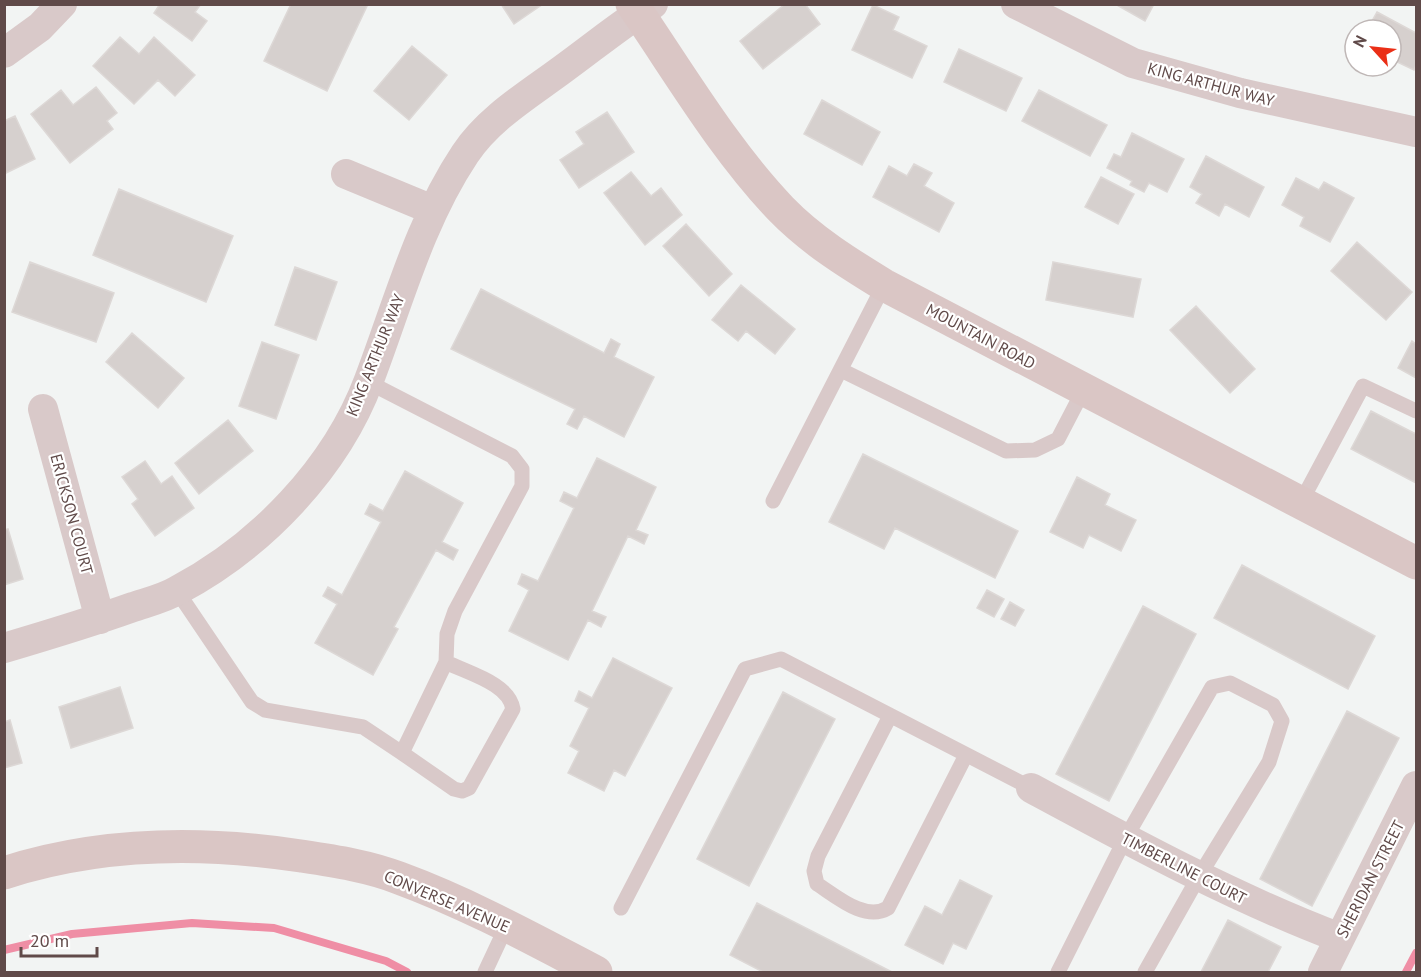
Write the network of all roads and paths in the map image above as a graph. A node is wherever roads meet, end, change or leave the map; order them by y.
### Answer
1 (62, 4) edge
2 (1016, 4) edge
3 (641, 7) edge
4 (4, 53) edge
5 (1416, 132) edge
6 (346, 174) dead end
7 (433, 210) junction
8 (884, 285) junction
9 (841, 370) junction
10 (368, 382) junction
11 (1084, 389) junction
12 (43, 409) dead end
13 (1416, 411) edge
14 (773, 501) dead end
15 (1301, 502) junction
16 (1416, 563) edge
17 (177, 591) junction
18 (100, 619) junction
19 (4, 648) edge
20 (446, 662) junction
21 (890, 716) junction
22 (402, 753) junction
23 (966, 754) junction
24 (1416, 786) edge
25 (1031, 788) joint
26 (1125, 839) junction
27 (4, 873) edge
28 (1198, 878) junction
29 (621, 908) dead end
30 (507, 925) junction
31 (1340, 938) junction
32 (485, 972) edge
33 (596, 972) edge
34 (1058, 972) edge
35 (1145, 972) edge
36 (1323, 972) edge

1 - 4 street
2 - 5 street, KING ARTHUR WAY
3 - 7 street, KING ARTHUR WAY
3 - 8 street, MOUNTAIN ROAD
6 - 7 street
7 - 10 street, KING ARTHUR WAY
8 - 9 lane
8 - 11 street, MOUNTAIN ROAD
9 - 11 lane
9 - 14 lane
10 - 17 street, KING ARTHUR WAY
10 - 20 lane
11 - 15 street, MOUNTAIN ROAD
12 - 18 street, ERICKSON COURT
13 - 15 lane
15 - 16 street, MOUNTAIN ROAD
17 - 18 street, KING ARTHUR WAY
17 - 22 lane
18 - 19 street, KING ARTHUR WAY
20 - 22 lane
20 - 22 lane
21 - 23 lane
21 - 23 lane
21 - 29 lane
23 - 25 lane
24 - 31 street, SHERIDAN STREET
25 - 26 street, TIMBERLINE COURT
26 - 28 street, TIMBERLINE COURT
26 - 28 lane
26 - 34 lane
27 - 30 street, CONVERSE AVENUE
28 - 31 street, TIMBERLINE COURT
28 - 35 lane
30 - 32 lane
30 - 33 street, CONVERSE AVENUE
31 - 36 street, SHERIDAN STREET

